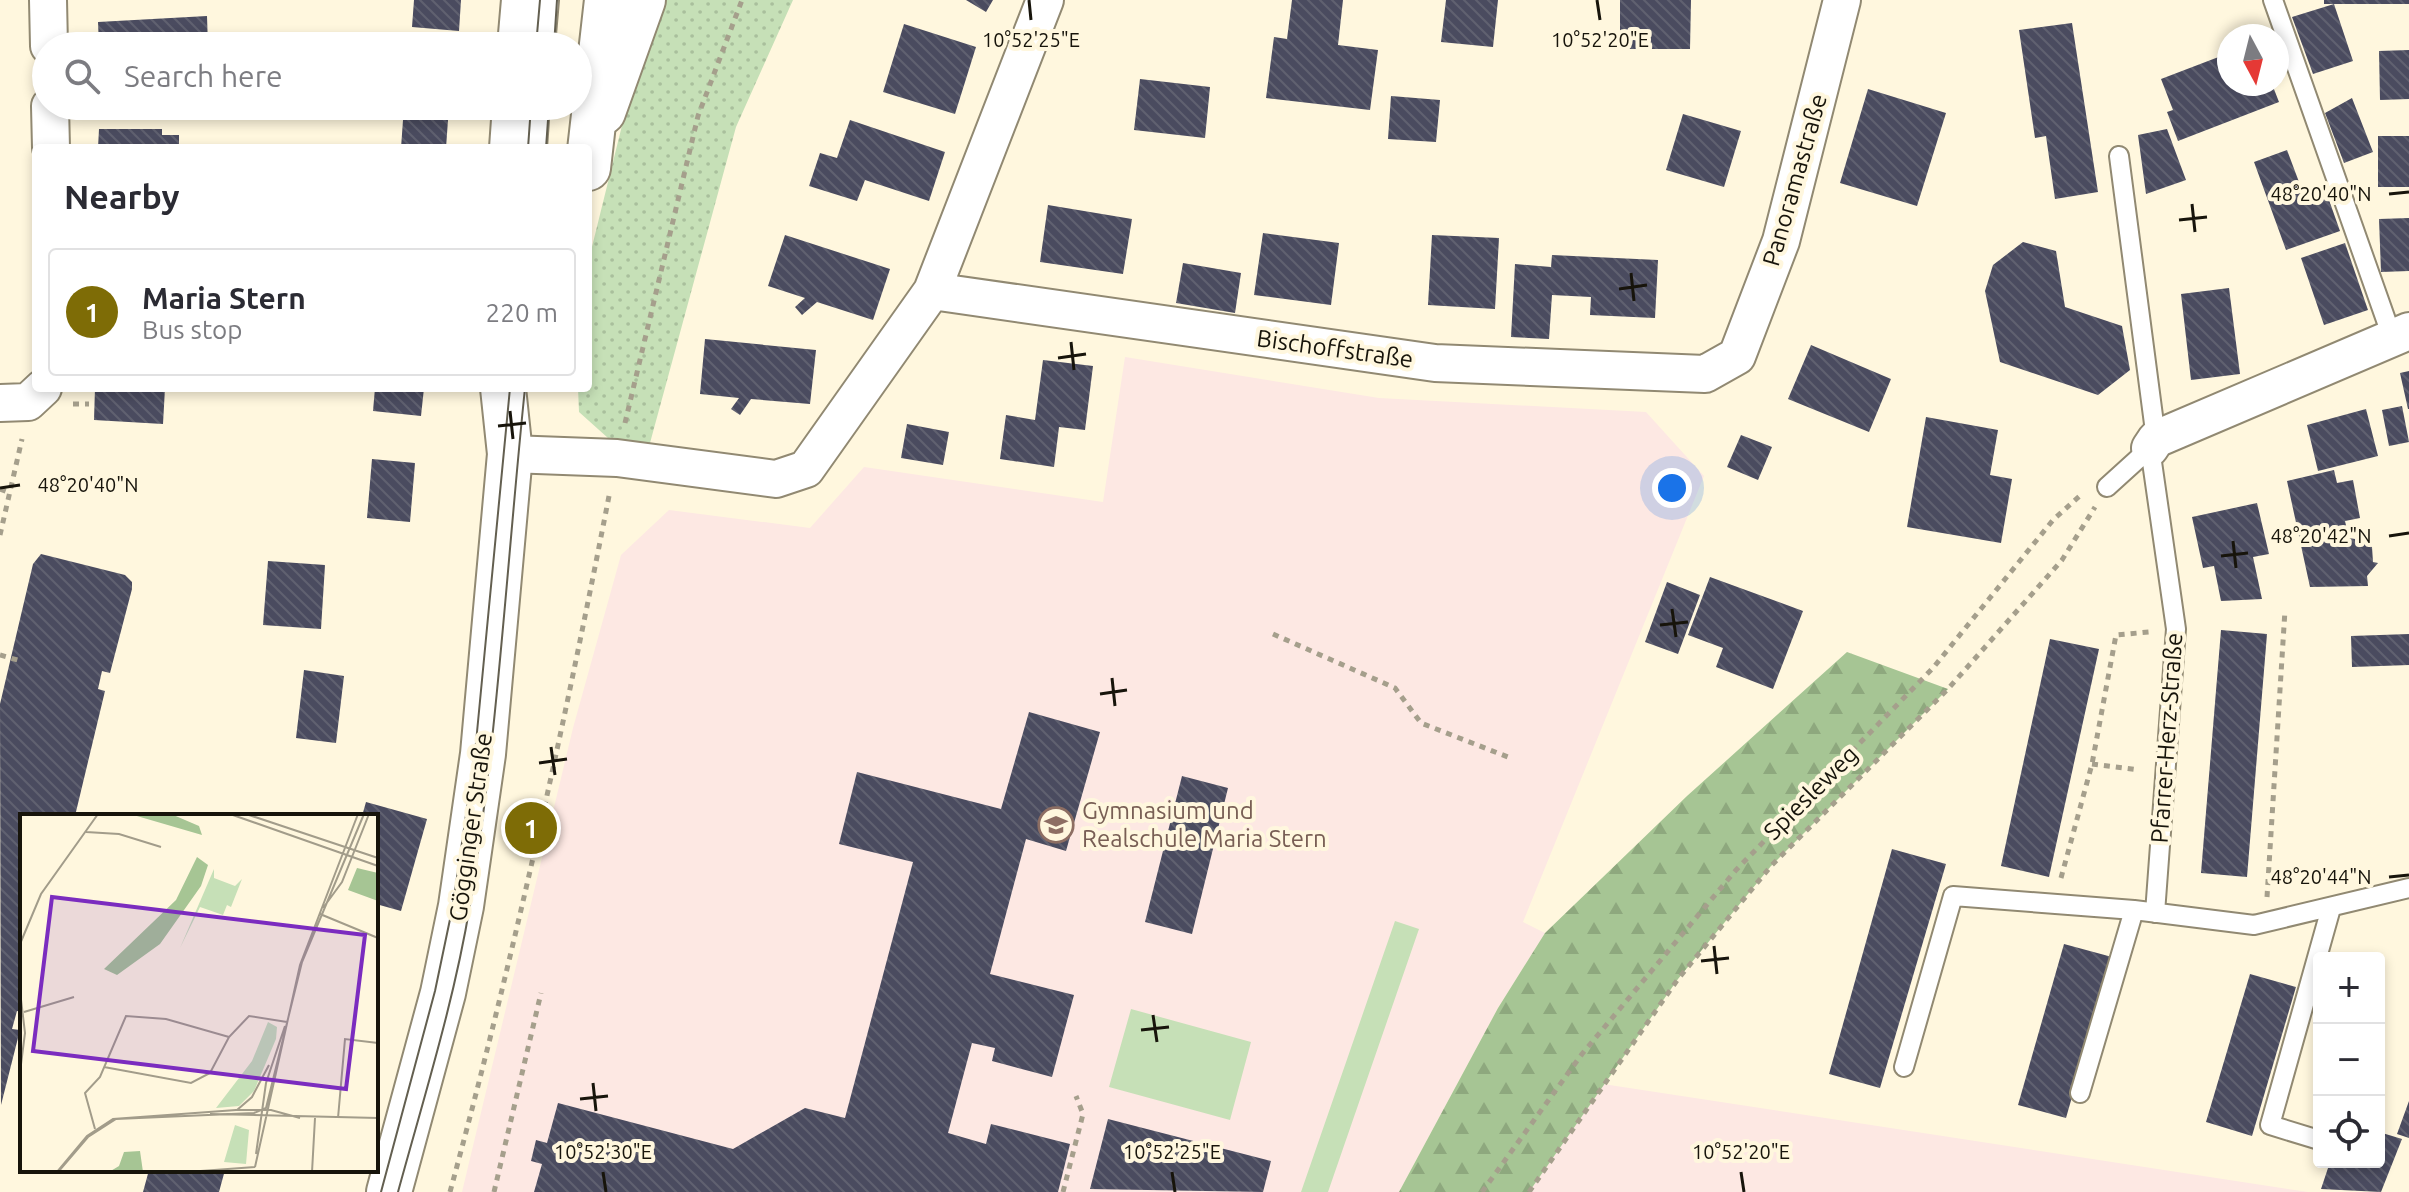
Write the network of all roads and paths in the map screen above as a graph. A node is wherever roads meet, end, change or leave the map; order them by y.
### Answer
1 (48, 0) edge
2 (524, 0) edge
3 (549, 0) edge
4 (607, 0) edge
5 (643, 0) edge
6 (742, 0) edge
7 (1045, 0) edge
8 (1842, 0) edge
9 (2273, 0) edge
10 (49, 32) edge
11 (521, 32) edge
12 (546, 32) edge
13 (50, 120) edge
14 (514, 120) edge
15 (539, 120) edge
16 (51, 144) edge
17 (512, 144) edge
18 (537, 144) edge
19 (591, 144) edge
20 (592, 148) edge
21 (2119, 156) dead end
22 (932, 291) junction
23 (2400, 334) edge
24 (1737, 356) joint
25 (503, 392) edge
26 (516, 392) edge
27 (529, 392) edge
28 (24, 398) edge
29 (2153, 444) junction
30 (510, 454) junction
31 (617, 458) junction
32 (2107, 487) junction
33 (0, 489) edge
34 (11, 493) junction
35 (0, 535) edge
36 (2285, 610) dead end
37 (2176, 629) junction
38 (1273, 634) dead end
39 (0, 655) edge
40 (21, 661) dead end
41 (1513, 759) dead end
42 (2092, 764) junction
43 (2165, 773) junction
44 (2409, 888) edge
45 (2053, 906) junction
46 (2331, 908) junction
47 (2134, 910) junction
48 (2155, 913) junction
49 (2266, 924) junction
50 (541, 993) dead end
51 (1904, 1067) dead end
52 (2080, 1093) dead end
53 (1076, 1096) dead end
54 (2313, 1138) edge
55 (389, 1192) edge
56 (450, 1192) edge
57 (494, 1192) edge
58 (1063, 1192) edge
59 (1482, 1192) edge
60 (1529, 1192) edge

1 - 10 street
2 - 11 main road
3 - 12 lane
4 - 19 main road
5 - 20 main road
6 - 31 path
7 - 22 street
8 - 24 street, Panoramastraße
9 - 23 lane
13 - 16 street
14 - 17 main road
15 - 18 lane
21 - 29 lane, Pfarrer-Herz-Straße
22 - 24 street, Bischoffstraße
22 - 31 street
23 - 29 street
25 - 30 main road, Gögginger Straße
26 - 30 lane
27 - 30 main road, Gögginger Straße
28 - 34 path
29 - 32 lane
29 - 37 lane, Pfarrer-Herz-Straße
30 - 31 street
30 - 55 main road, Gögginger Straße
31 - 56 path
32 - 59 path
32 - 60 path, Spiesleweg
33 - 34 path
34 - 35 path
36 - 49 path
37 - 42 path
37 - 43 lane, Pfarrer-Herz-Straße
38 - 41 path
39 - 40 path
42 - 43 path
42 - 45 path
43 - 48 lane, Pfarrer-Herz-Straße
44 - 46 lane
45 - 47 lane
45 - 51 lane
46 - 49 lane
46 - 54 lane
47 - 48 lane
47 - 52 lane
48 - 49 lane
50 - 57 path
53 - 58 path

